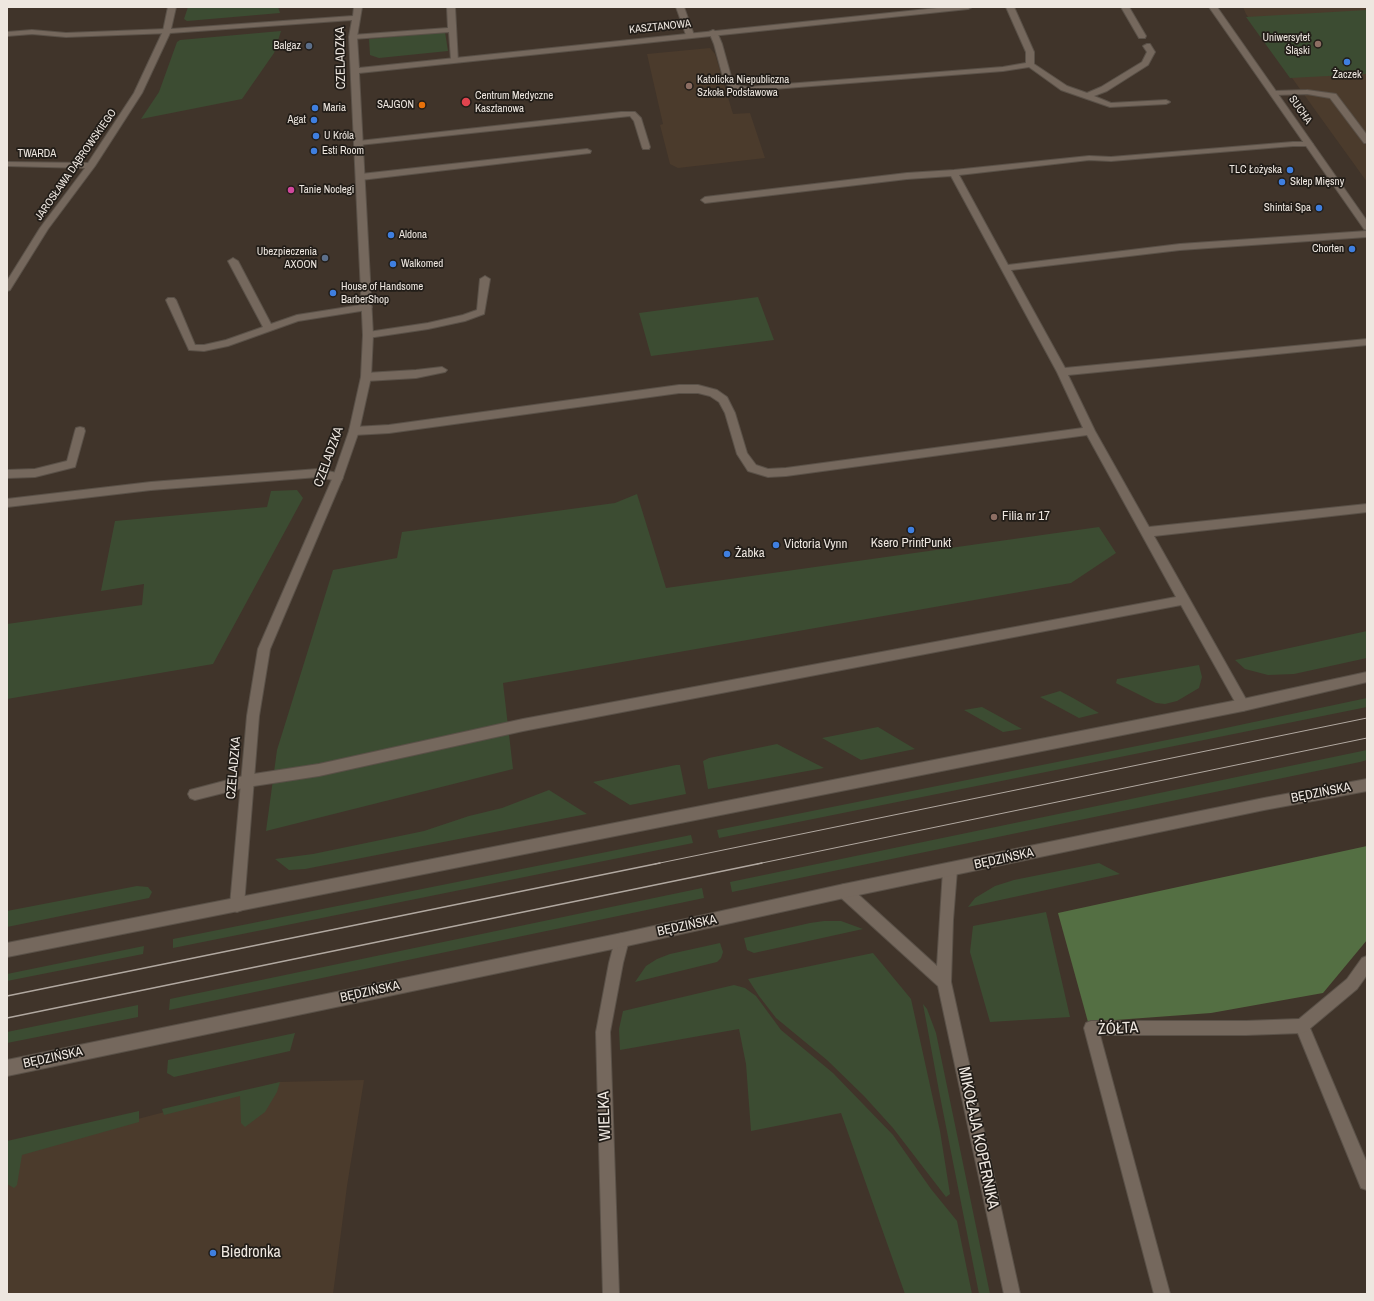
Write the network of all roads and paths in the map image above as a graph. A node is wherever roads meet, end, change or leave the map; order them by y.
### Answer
1 (172, 7) edge
2 (358, 7) edge
3 (451, 7) edge
4 (680, 7) edge
5 (968, 7) edge
6 (1010, 7) edge
7 (1125, 7) edge
8 (1213, 7) edge
9 (355, 18) junction
10 (452, 30) junction
11 (167, 31) junction
12 (713, 32) junction
13 (7, 34) edge
14 (690, 35) junction
15 (353, 36) junction
16 (1142, 36) dead end
17 (1147, 46) dead end
18 (455, 60) junction
19 (1030, 65) junction
20 (355, 71) junction
21 (1274, 93) junction
22 (1087, 96) junction
23 (1166, 102) dead end
24 (1367, 141) edge
25 (359, 143) junction
26 (1309, 144) junction
27 (646, 147) dead end
28 (587, 151) dead end
29 (7, 164) edge
30 (91, 166) junction
31 (954, 173) junction
32 (361, 177) junction
33 (705, 200) dead end
34 (1366, 225) edge
35 (1367, 234) edge
36 (233, 261) dead end
37 (1005, 268) junction
38 (486, 279) dead end
39 (7, 288) edge
40 (171, 300) dead end
41 (367, 307) junction
42 (268, 328) junction
43 (368, 335) junction
44 (1367, 342) edge
45 (442, 370) dead end
46 (1062, 372) junction
47 (366, 378) junction
48 (80, 431) dead end
49 (354, 431) junction
50 (1090, 431) junction
51 (7, 474) edge
52 (338, 477) junction
53 (7, 503) edge
54 (1367, 508) edge
55 (1146, 532) junction
56 (1184, 600) junction
57 (1367, 677) edge
58 (1243, 705) junction
59 (247, 781) junction
60 (1367, 785) edge
61 (194, 794) dead end
62 (950, 870) junction
63 (844, 891) junction
64 (237, 905) junction
65 (622, 940) junction
66 (7, 950) edge
67 (1367, 963) edge
68 (944, 982) junction
69 (1302, 1026) junction
70 (7, 1068) edge
71 (1367, 1182) edge
72 (611, 1294) edge
73 (1012, 1294) edge
74 (1162, 1294) edge

1 - 11 street, JAROSŁAWA DĄBROWSKIEGO
2 - 9 street, CZELADZKA
3 - 10 street
4 - 14 street
5 - 12 street, KASZTANOWA
6 - 19 street
7 - 16 street
8 - 21 street, SUCHA
9 - 11 street
9 - 15 street, CZELADZKA
10 - 15 street
10 - 18 street
11 - 13 street
11 - 30 street, JAROSŁAWA DĄBROWSKIEGO
12 - 14 street, KASZTANOWA
12 - 19 street
14 - 18 street, KASZTANOWA
15 - 20 street, CZELADZKA
17 - 22 street
18 - 20 street, KASZTANOWA
19 - 22 street
20 - 25 street, CZELADZKA
21 - 24 street
21 - 26 street, SUCHA
22 - 23 street
25 - 27 street
25 - 32 street, CZELADZKA
26 - 31 street
26 - 34 street, SUCHA
28 - 32 street
29 - 30 street, TWARDA
30 - 39 street, JAROSŁAWA DĄBROWSKIEGO
31 - 33 street
31 - 37 street
32 - 41 street, CZELADZKA
35 - 37 street
36 - 42 street
37 - 46 street
38 - 43 street
40 - 42 street
41 - 42 street
41 - 43 street, CZELADZKA
43 - 47 street, CZELADZKA
44 - 46 street
45 - 47 street
46 - 50 street
47 - 49 street, CZELADZKA
48 - 51 street
49 - 50 street
49 - 52 street, CZELADZKA
50 - 55 street
52 - 53 street
52 - 59 street, CZELADZKA
54 - 55 street
55 - 56 street
56 - 58 street
56 - 59 street
57 - 58 street
58 - 64 street
59 - 61 street
59 - 64 street, CZELADZKA
60 - 62 street, BĘDZIŃSKA
62 - 63 street, BĘDZIŃSKA
62 - 68 street, MIKOŁAJA KOPERNIKA
63 - 65 street, BĘDZIŃSKA
63 - 68 street
64 - 66 street
65 - 70 street, BĘDZIŃSKA
65 - 72 street, WIELKA
67 - 69 street
68 - 73 street, MIKOŁAJA KOPERNIKA
69 - 71 street
69 - 74 street, ŻÓŁTA

